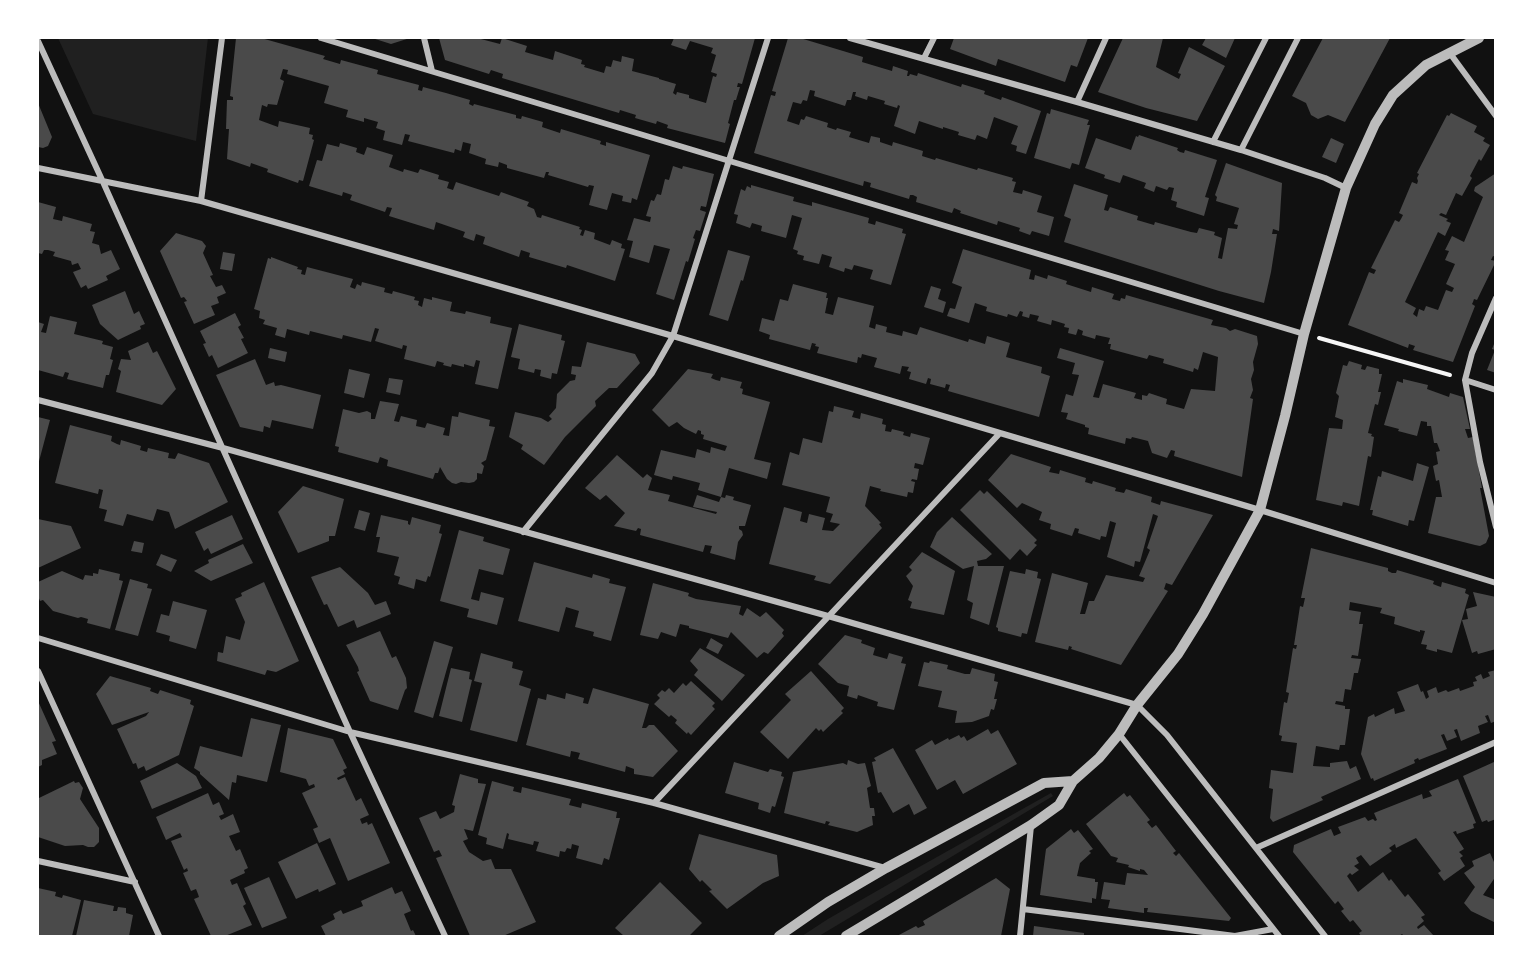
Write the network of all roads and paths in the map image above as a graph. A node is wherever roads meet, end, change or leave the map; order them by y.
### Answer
1 (222, 38) edge
2 (321, 38) edge
3 (424, 38) edge
4 (768, 38) edge
5 (850, 38) edge
6 (934, 38) edge
7 (1106, 38) edge
8 (1266, 38) edge
9 (1298, 38) edge
10 (1479, 38) edge
11 (38, 41) edge
12 (1449, 52) junction
13 (924, 58) junction
14 (432, 71) junction
15 (1077, 102) junction
16 (1496, 116) edge
17 (1213, 142) junction
18 (1240, 150) junction
19 (729, 160) junction
20 (38, 168) edge
21 (104, 182) junction
22 (1346, 188) junction
23 (201, 201) junction
24 (1496, 298) edge
25 (1304, 334) junction
26 (673, 336) junction
27 (1465, 380) junction
28 (1496, 390) edge
29 (38, 400) edge
30 (1000, 433) junction
31 (223, 448) junction
32 (1260, 510) junction
33 (1496, 526) edge
34 (523, 532) junction
35 (1496, 583) edge
36 (828, 616) junction
37 (38, 638) edge
38 (38, 670) edge
39 (1137, 705) junction
40 (350, 732) junction
41 (1119, 734) junction
42 (1496, 742) edge
43 (1073, 781) junction
44 (654, 803) junction
45 (1031, 825) junction
46 (1256, 848) junction
47 (38, 861) edge
48 (886, 868) junction
49 (135, 882) junction
50 (1023, 909) junction
51 (1273, 929) junction
52 (159, 936) edge
53 (445, 936) edge
54 (778, 936) edge
55 (846, 936) edge
56 (1020, 936) edge
57 (1279, 936) edge
58 (1325, 936) edge

1 - 23 street
2 - 14 street
3 - 14 street
4 - 19 street
5 - 13 street
6 - 13 street
7 - 15 street
8 - 17 street
9 - 18 street
10 - 12 street
11 - 21 street
12 - 16 street
12 - 22 street
13 - 15 street
14 - 19 street
15 - 17 street
17 - 18 street
18 - 22 street
19 - 25 street
19 - 26 street
20 - 21 street
21 - 23 street
21 - 31 street
22 - 25 street
23 - 26 street
24 - 27 street
25 - 27 path
25 - 32 street
26 - 30 street
26 - 34 street
27 - 28 street
27 - 33 street
29 - 31 street
30 - 32 street
30 - 36 street
31 - 34 street
31 - 40 street
32 - 35 street
32 - 39 street
34 - 36 street
36 - 39 street
36 - 44 street
37 - 40 street
38 - 49 street
39 - 41 street
39 - 46 street
40 - 44 street
40 - 53 street
41 - 43 street
41 - 51 street
42 - 46 street
43 - 45 street
43 - 48 street
44 - 48 street
45 - 50 street
45 - 55 street
46 - 58 street
47 - 49 street
48 - 54 street
49 - 52 street
50 - 51 street
50 - 56 street
51 - 57 street

